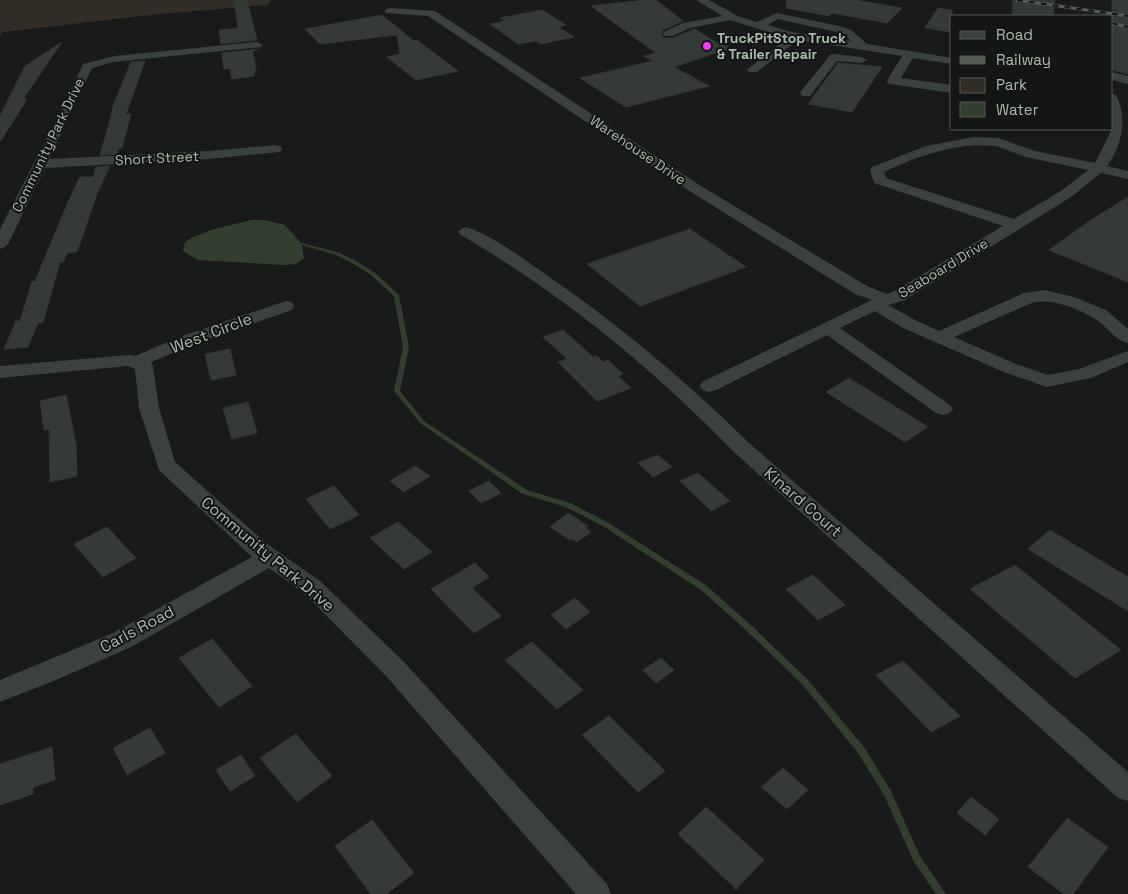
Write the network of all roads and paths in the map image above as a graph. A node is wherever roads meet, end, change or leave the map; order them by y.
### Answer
1 (701, 0) edge
2 (390, 12) dead end
3 (731, 17) junction
4 (757, 26) junction
5 (668, 34) dead end
6 (796, 36) junction
7 (257, 44) dead end
8 (864, 48) junction
9 (909, 55) junction
10 (950, 61) edge
11 (873, 62) dead end
12 (754, 70) dead end
13 (1113, 76) edge
14 (1128, 80) edge
15 (950, 89) edge
16 (806, 93) dead end
17 (1113, 99) edge
18 (1118, 130) edge
19 (275, 150) dead end
20 (40, 164) junction
21 (1099, 167) junction
22 (1128, 175) edge
23 (1015, 225) junction
24 (466, 232) dead end
25 (0, 244) edge
26 (880, 301) junction
27 (286, 306) dead end
28 (828, 328) junction
29 (940, 337) junction
30 (1128, 338) edge
31 (1128, 356) edge
32 (136, 362) junction
33 (0, 372) edge
34 (709, 386) dead end
35 (943, 409) dead end
36 (270, 557) junction
37 (0, 691) edge
38 (1128, 789) edge
39 (596, 894) edge

1 - 3 street
2 - 26 street, Warehouse Drive
3 - 4 street
3 - 5 street
4 - 6 street
4 - 8 street
6 - 8 street
6 - 12 street
7 - 20 street, Community Park Drive
8 - 9 street
9 - 10 street
9 - 15 street
11 - 16 street
13 - 14 street
17 - 18 street, Seaboard Drive
18 - 21 street, Seaboard Drive
19 - 20 street, Short Street
20 - 25 street, Community Park Drive
21 - 22 street
21 - 23 street, Seaboard Drive
21 - 23 street
23 - 26 street, Seaboard Drive
24 - 38 street, Kinard Court
26 - 28 street, Seaboard Drive
26 - 29 street, Warehouse Drive
27 - 32 street, West Circle
28 - 34 street, Seaboard Drive
28 - 35 street
29 - 30 street
29 - 31 street, Warehouse Drive
32 - 33 street
32 - 36 street, Community Park Drive
36 - 37 street, Carls Road
36 - 39 street, Community Park Drive

